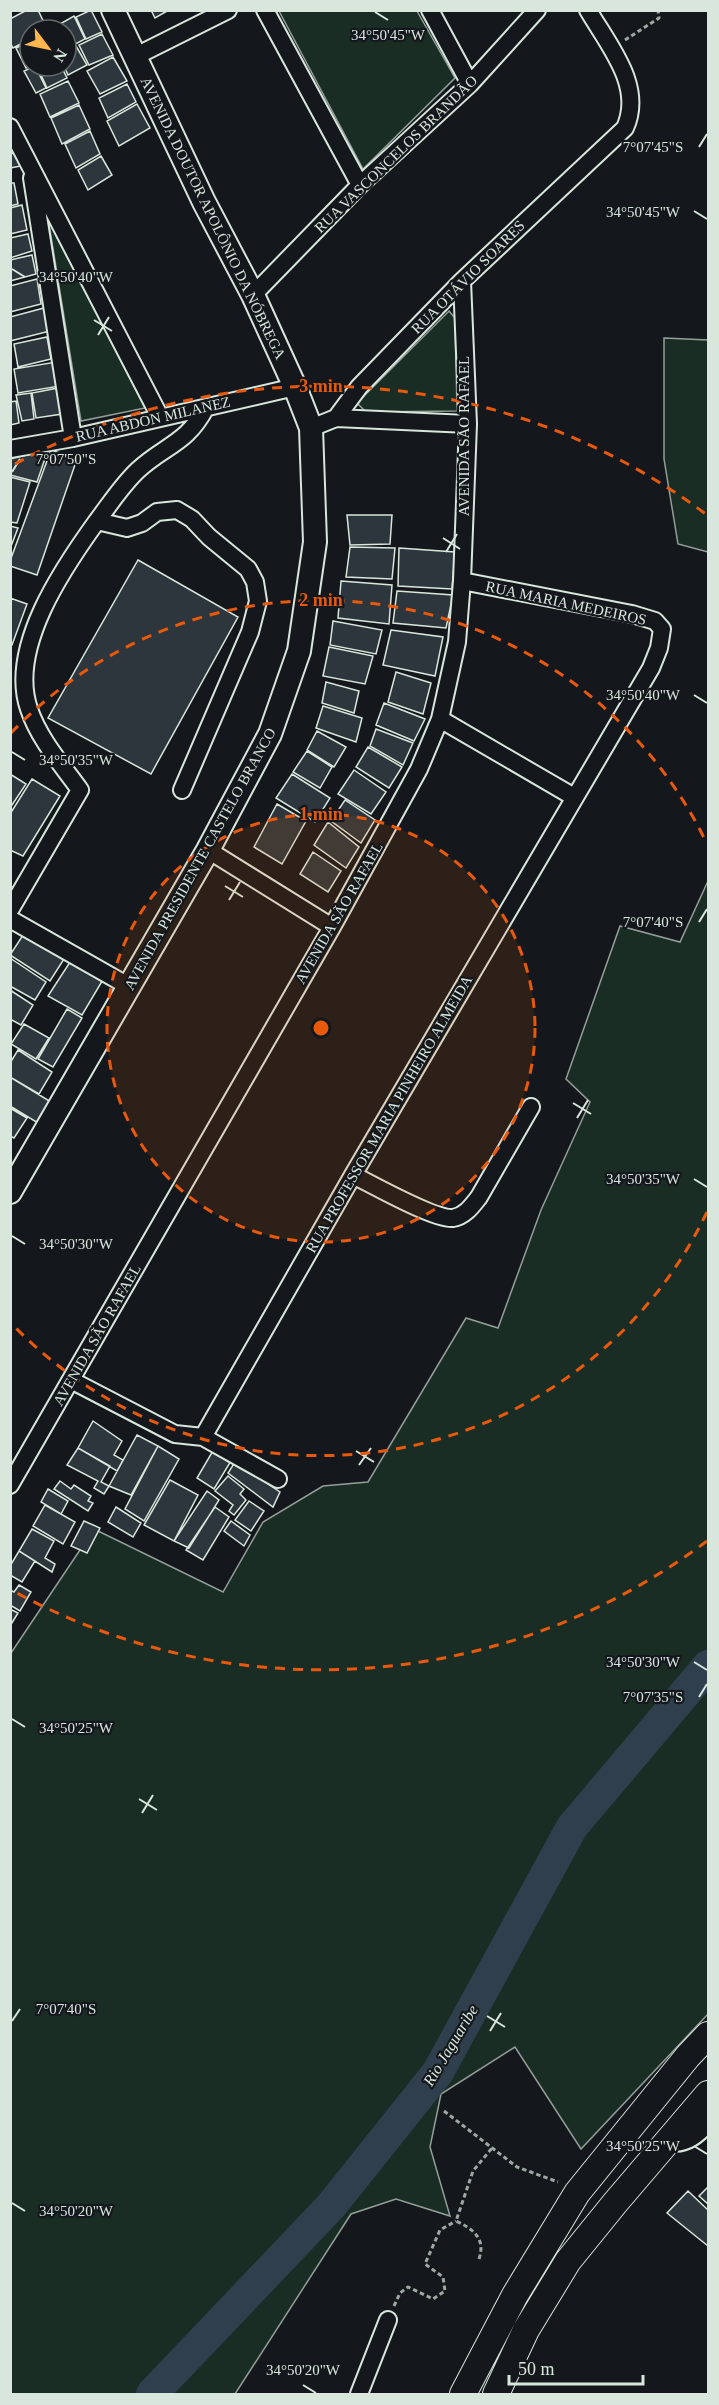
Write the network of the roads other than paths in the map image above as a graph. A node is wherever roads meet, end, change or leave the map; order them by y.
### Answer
1 (113, 10) edge
2 (228, 10) edge
3 (265, 10) edge
4 (430, 10) edge
5 (537, 10) edge
6 (588, 10) edge
7 (134, 57) junction
8 (470, 84) junction
9 (10, 127) edge
10 (29, 164) junction
11 (360, 185) junction
12 (462, 281) junction
13 (253, 295) junction
14 (295, 387) junction
15 (206, 407) junction
16 (160, 417) junction
17 (336, 418) junction
18 (468, 424) junction
19 (311, 428) junction
20 (73, 438) junction
21 (10, 449) edge
22 (97, 521) junction
23 (462, 581) junction
24 (651, 668) joint
25 (440, 719) junction
26 (182, 790) dead end
27 (574, 797) junction
28 (208, 850) junction
29 (10, 910) edge
30 (10, 920) edge
31 (332, 927) junction
32 (130, 987) junction
33 (531, 1107) dead end
34 (353, 1175) junction
35 (10, 1192) edge
36 (71, 1380) junction
37 (203, 1437) junction
38 (278, 1479) dead end
39 (10, 1485) edge
40 (708, 2035) edge
41 (688, 2056) junction
42 (708, 2094) edge
43 (708, 2123) edge
44 (667, 2141) junction
45 (388, 2320) road end
46 (359, 2394) edge
47 (463, 2394) edge
48 (496, 2394) edge

1 - 7 main road, AVENIDA DOUTOR APOLÔNIO DA NÓBREGA
2 - 7 street
3 - 11 street
4 - 8 street
5 - 8 street, RUA VASCONCELOS BRANDÃO
6 - 12 street, RUA OTÁVIO SOARES
7 - 13 main road, AVENIDA DOUTOR APOLÔNIO DA NÓBREGA
8 - 11 street, RUA VASCONCELOS BRANDÃO
9 - 10 street
10 - 16 street
10 - 20 street
11 - 13 street, RUA VASCONCELOS BRANDÃO
12 - 17 street, RUA OTÁVIO SOARES
12 - 18 street, AVENIDA SÃO RAFAEL
13 - 14 main road, AVENIDA DOUTOR APOLÔNIO DA NÓBREGA
14 - 15 street, RUA ABDON MILANEZ
14 - 19 main road, AVENIDA DOUTOR APOLÔNIO DA NÓBREGA
15 - 16 street, RUA ABDON MILANEZ
15 - 22 street
16 - 20 street, RUA ABDON MILANEZ
17 - 18 street
17 - 19 street
18 - 23 street, AVENIDA SÃO RAFAEL
19 - 28 main road, AVENIDA PRESIDENTE CASTELO BRANCO
20 - 21 street, RUA ABDON MILANEZ
22 - 26 street
22 - 29 street
23 - 24 street, RUA MARIA MEDEIROS
23 - 25 street, AVENIDA SÃO RAFAEL
24 - 27 street, RUA PROFESSOR MARIA PINHEIRO ALMEIDA
25 - 27 street
25 - 31 street, AVENIDA SÃO RAFAEL
27 - 34 street, RUA PROFESSOR MARIA PINHEIRO ALMEIDA
28 - 31 street
28 - 32 main road, AVENIDA PRESIDENTE CASTELO BRANCO
30 - 32 street
31 - 36 street, AVENIDA SÃO RAFAEL
32 - 35 main road, AVENIDA PRESIDENTE CASTELO BRANCO
33 - 34 street
34 - 37 street, RUA PROFESSOR MARIA PINHEIRO ALMEIDA
36 - 37 street
36 - 39 street, AVENIDA SÃO RAFAEL
37 - 38 street
40 - 41 main road
41 - 44 main road
41 - 47 main road
42 - 44 main road
43 - 44 street
44 - 48 main road
45 - 46 street

